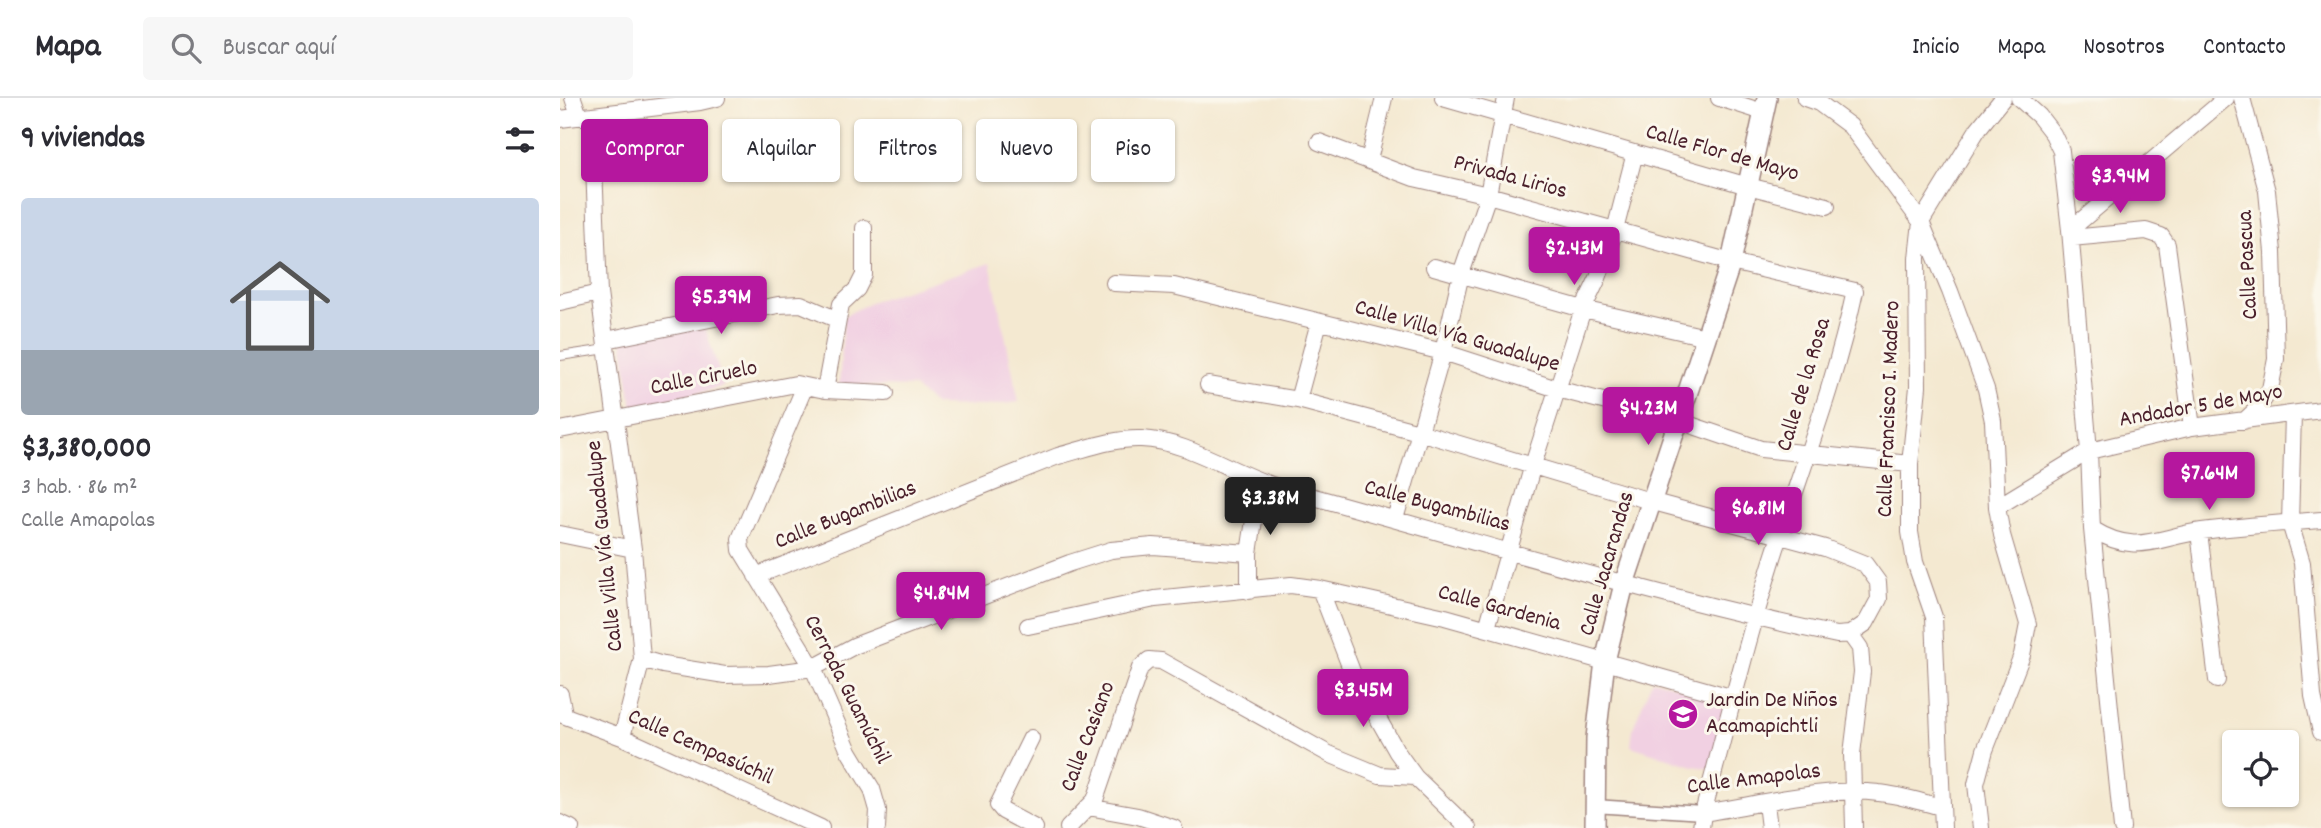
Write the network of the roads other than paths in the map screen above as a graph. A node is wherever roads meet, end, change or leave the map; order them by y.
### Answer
1 (573, 98) edge
2 (717, 98) edge
3 (1384, 98) edge
4 (1443, 98) edge
5 (1506, 98) edge
6 (1719, 98) edge
7 (1805, 98) edge
8 (2003, 98) edge
9 (2020, 98) edge
10 (2226, 98) edge
11 (2242, 98) edge
12 (653, 102) edge
13 (1765, 105) edge
14 (586, 115) junction
15 (1501, 115) junction
16 (560, 119) edge
17 (1319, 142) dead end
18 (1635, 153) junction
19 (1369, 160) junction
20 (1748, 186) junction
21 (1488, 195) junction
22 (1827, 206) dead end
23 (1921, 222) junction
24 (864, 228) dead end
25 (1615, 230) junction
26 (2070, 234) junction
27 (1731, 262) junction
28 (1434, 267) dead end
29 (1461, 274) junction
30 (1114, 283) dead end
31 (1856, 291) joint
32 (599, 293) junction
33 (560, 302) edge
34 (1583, 309) junction
35 (838, 320) junction
36 (1319, 322) junction
37 (1706, 337) junction
38 (606, 344) junction
39 (1443, 352) junction
40 (560, 356) edge
41 (1208, 385) dead end
42 (805, 386) junction
43 (1557, 389) junction
44 (825, 390) junction
45 (886, 393) dead end
46 (1298, 400) junction
47 (2321, 410) edge
48 (2293, 414) junction
49 (614, 420) junction
50 (1679, 421) junction
51 (2243, 422) junction
52 (2192, 427) junction
53 (560, 430) edge
54 (1419, 432) junction
55 (2088, 451) junction
56 (1810, 453) junction
57 (1910, 464) junction
58 (1532, 468) junction
59 (1260, 481) junction
60 (1650, 501) junction
61 (1997, 508) junction
62 (1395, 519) junction
63 (2321, 520) edge
64 (2290, 523) junction
65 (2092, 529) junction
66 (2199, 532) junction
67 (560, 534) edge
68 (1780, 535) junction
69 (633, 549) junction
70 (1509, 550) junction
71 (1248, 553) junction
72 (756, 576) junction
73 (1624, 584) junction
74 (1320, 589) junction
75 (1248, 591) junction
76 (1755, 618) junction
77 (1028, 626) dead end
78 (1487, 628) junction
79 (1844, 634) junction
80 (642, 659) junction
81 (1605, 661) junction
82 (813, 668) junction
83 (2217, 681) dead end
84 (560, 694) edge
85 (1734, 698) junction
86 (562, 713) edge
87 (2321, 732) edge
88 (622, 737) junction
89 (1031, 738) dead end
90 (1415, 777) junction
91 (1854, 793) junction
92 (1766, 803) junction
93 (1594, 806) junction
94 (1088, 807) junction
95 (1941, 807) junction
96 (1702, 821) edge
97 (560, 823) edge
98 (1943, 827) edge
99 (571, 828) edge
100 (821, 828) edge
101 (877, 828) edge
102 (1035, 828) edge
103 (1068, 828) edge
104 (1174, 828) edge
105 (1468, 828) edge
106 (1595, 828) edge
107 (1769, 828) edge
108 (1854, 828) edge
109 (1981, 828) edge
110 (2122, 828) edge

1 - 14 street, Calle Villa Vía Guadalupe
2 - 12 street
3 - 19 street
4 - 15 street, Calle Flor de Mayo
5 - 15 street
6 - 13 street
7 - 23 street
8 - 23 street, Calle Francisco I. Madero
9 - 26 street
10 - 26 street
11 - 51 street, Calle Pascua
12 - 14 street
13 - 20 street, Calle Jacarandas
14 - 16 street
14 - 32 street, Calle Villa Vía Guadalupe
15 - 18 street, Calle Flor de Mayo
15 - 21 street
17 - 19 street, Privada Lirios
18 - 20 street, Calle Flor de Mayo
18 - 25 street
19 - 21 street, Privada Lirios
20 - 22 street, Calle Flor de Mayo
20 - 27 street, Calle Jacarandas
21 - 25 street, Privada Lirios
21 - 29 street
23 - 57 street, Calle Francisco I. Madero
23 - 61 street
24 - 35 street
25 - 27 street, Privada Lirios
25 - 34 street
26 - 52 street
26 - 55 street
27 - 31 street, Privada Lirios
27 - 37 street, Calle Jacarandas
28 - 29 street
29 - 34 street
29 - 39 street
30 - 36 street, Calle Villa Vía Guadalupe
31 - 56 street, Calle de la Rosa
32 - 33 street
32 - 38 street, Calle Villa Vía Guadalupe
34 - 37 street
34 - 43 street
35 - 38 street
35 - 44 street
36 - 39 street, Calle Villa Vía Guadalupe
36 - 46 street
37 - 50 street, Calle Jacarandas
38 - 40 lane
38 - 49 street, Calle Villa Vía Guadalupe
39 - 43 street, Calle Villa Vía Guadalupe
39 - 54 street
41 - 46 street
42 - 44 street, Calle Ciruelo
42 - 49 street, Calle Ciruelo
42 - 72 street, Cerrada Guamúchil
43 - 50 street, Calle Villa Vía Guadalupe
43 - 58 street
44 - 45 street, Calle Ciruelo
46 - 54 street
47 - 48 street, Andador 5 de Mayo
48 - 51 street, Andador 5 de Mayo
48 - 64 street
49 - 53 street, Calle Ciruelo
49 - 69 street, Calle Villa Vía Guadalupe
50 - 56 street, Calle Villa Vía Guadalupe
50 - 60 street, Calle Jacarandas
51 - 52 street, Andador 5 de Mayo
52 - 55 street, Andador 5 de Mayo
54 - 58 street
54 - 62 street
55 - 61 street, Andador 5 de Mayo
55 - 65 street
56 - 57 street, Calle Villa Vía Guadalupe
56 - 68 street, Calle de la Rosa
57 - 95 street, Calle Francisco I. Madero
58 - 60 street
58 - 70 street
59 - 62 street, Calle Bugambilias
59 - 71 street
59 - 72 street, Calle Bugambilias
60 - 68 street
60 - 73 street, Calle Jacarandas
61 - 109 street
62 - 70 street, Calle Bugambilias
63 - 64 street
64 - 66 street
64 - 87 street
65 - 66 street
65 - 110 street
66 - 83 street
67 - 69 street
68 - 76 street, Calle de la Rosa
68 - 79 street
69 - 80 street, Calle Villa Vía Guadalupe
70 - 73 street, Calle Bugambilias
70 - 78 street
71 - 75 street
71 - 82 street
72 - 82 street, Cerrada Guamúchil
73 - 76 street, Calle Bugambilias
73 - 81 street, Calle Jacarandas
74 - 75 street, Calle Gardenia
74 - 78 street, Calle Gardenia
74 - 90 street
75 - 77 street, Calle Gardenia
76 - 79 street, Calle Bugambilias
76 - 85 street, Calle de la Rosa
78 - 81 street, Calle Gardenia
79 - 91 street
80 - 82 street
80 - 88 street, Calle Villa Vía Guadalupe
81 - 85 street, Calle Gardenia
81 - 93 street, Calle Jacarandas
82 - 101 street, Cerrada Guamúchil
84 - 86 street
85 - 96 street, Calle de la Rosa
86 - 88 street, Calle Cempasúchil
88 - 100 street, Calle Cempasúchil
89 - 102 street
90 - 94 street, Calle Casiano
90 - 105 street
91 - 92 street, Calle Amapolas
91 - 95 street, Calle Amapolas
91 - 108 street
92 - 96 street, Calle Amapolas
92 - 107 street
93 - 96 street, Calle Amapolas
93 - 106 street, Calle Jacarandas
94 - 103 street, Calle Casiano
94 - 104 street
95 - 98 street, Calle Francisco I. Madero
97 - 99 street

